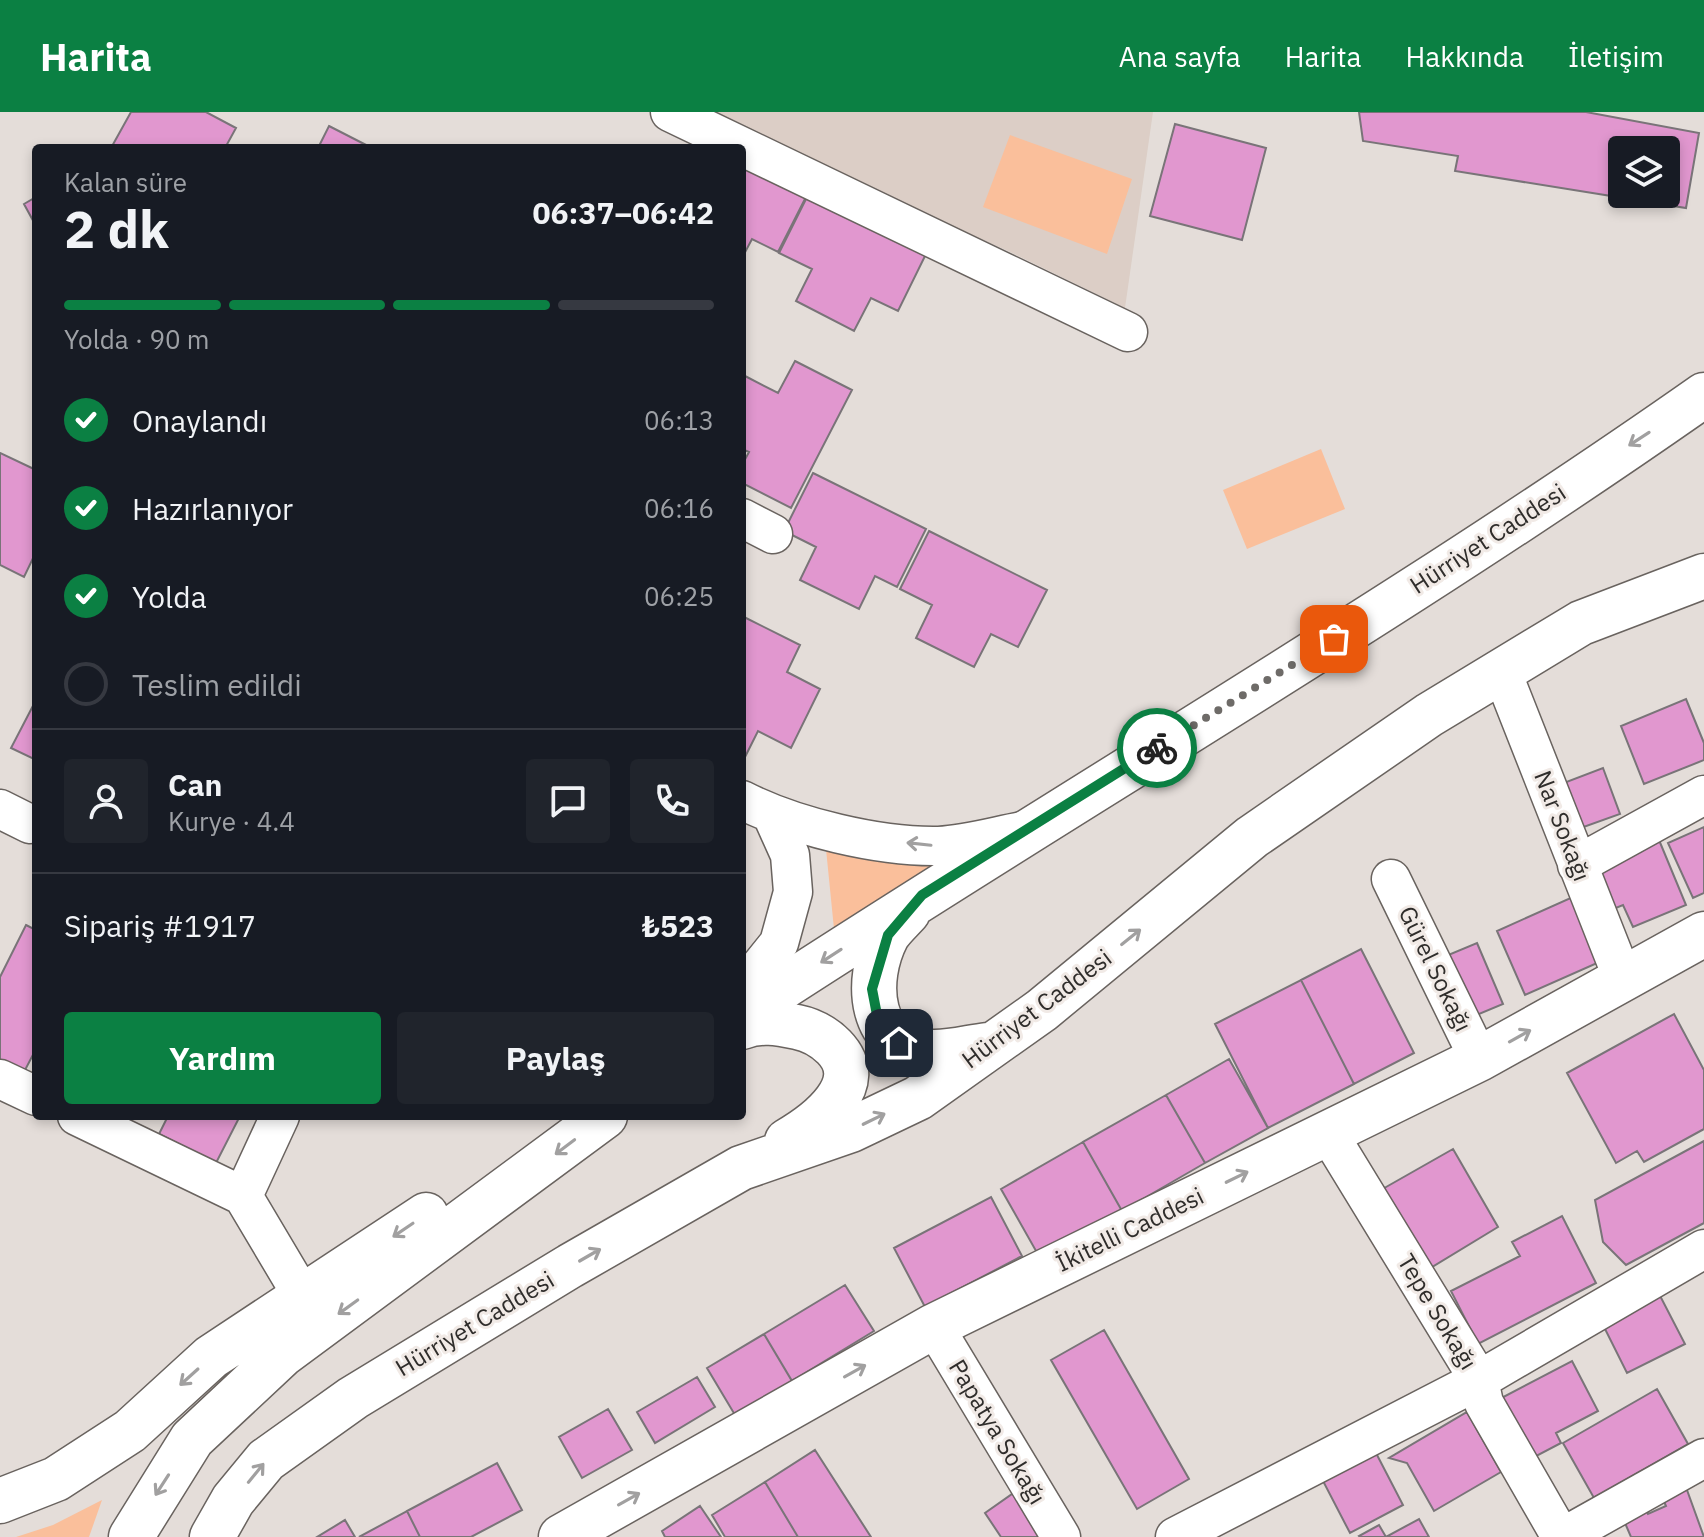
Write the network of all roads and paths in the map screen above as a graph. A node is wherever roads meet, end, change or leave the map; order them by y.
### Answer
1 (686, 129) edge
2 (719, 144) edge
3 (746, 157) edge
4 (1128, 332) dead end
5 (1704, 395) edge
6 (1704, 576) edge
7 (1502, 672) junction
8 (1704, 795) edge
9 (757, 808) edge
10 (1024, 831) junction
11 (1577, 865) junction
12 (1391, 879) dead end
13 (922, 895) junction
14 (1704, 934) edge
15 (1623, 979) junction
16 (746, 984) edge
17 (746, 1011) edge
18 (746, 1026) edge
19 (997, 1043) junction
20 (1479, 1059) junction
21 (0, 1079) edge
22 (32, 1094) edge
23 (85, 1120) edge
24 (278, 1120) edge
25 (600, 1120) edge
26 (1328, 1133) junction
27 (741, 1168) junction
28 (524, 1178) junction
29 (243, 1196) junction
30 (1704, 1249) edge
31 (303, 1297) junction
32 (934, 1326) junction
33 (1479, 1380) junction
34 (1704, 1458) edge
35 (0, 1501) edge
36 (131, 1537) edge
37 (212, 1537) edge
38 (561, 1537) edge
39 (1061, 1537) edge
40 (1175, 1537) edge
41 (1562, 1537) edge

1 - 2 street
3 - 4 street
5 -> 10 main road, Hürriyet Caddesi
6 - 7 main road, Hürriyet Caddesi
7 - 11 street, Nar Sokağı
19 -> 7 main road, Hürriyet Caddesi
8 - 11 street
10 -> 9 street
9 - 16 street
10 - 13 main road, Hürriyet Caddesi
11 - 15 street, Nar Sokağı
12 - 20 street, Gürel Sokağı
13 -> 17 main road, Hürriyet Caddesi
13 - 19 main road
14 - 15 main road, İkitelli Caddesi
20 -> 15 main road, İkitelli Caddesi
18 - 27 main road
27 -> 19 main road, Hürriyet Caddesi
20 - 26 main road, İkitelli Caddesi
21 - 22 street
23 - 29 street
24 - 29 street
25 -> 28 main road
32 -> 26 main road, İkitelli Caddesi
26 - 33 street, Tepe Sokağı
37 -> 27 main road, Hürriyet Caddesi
28 -> 31 main road
28 -> 36 main road
29 - 31 street
30 - 33 street
31 -> 35 main road
38 -> 32 main road, İkitelli Caddesi
32 - 39 street, Papatya Sokağı
33 - 40 street
33 - 41 street, Tepe Sokağı
34 - 41 street

